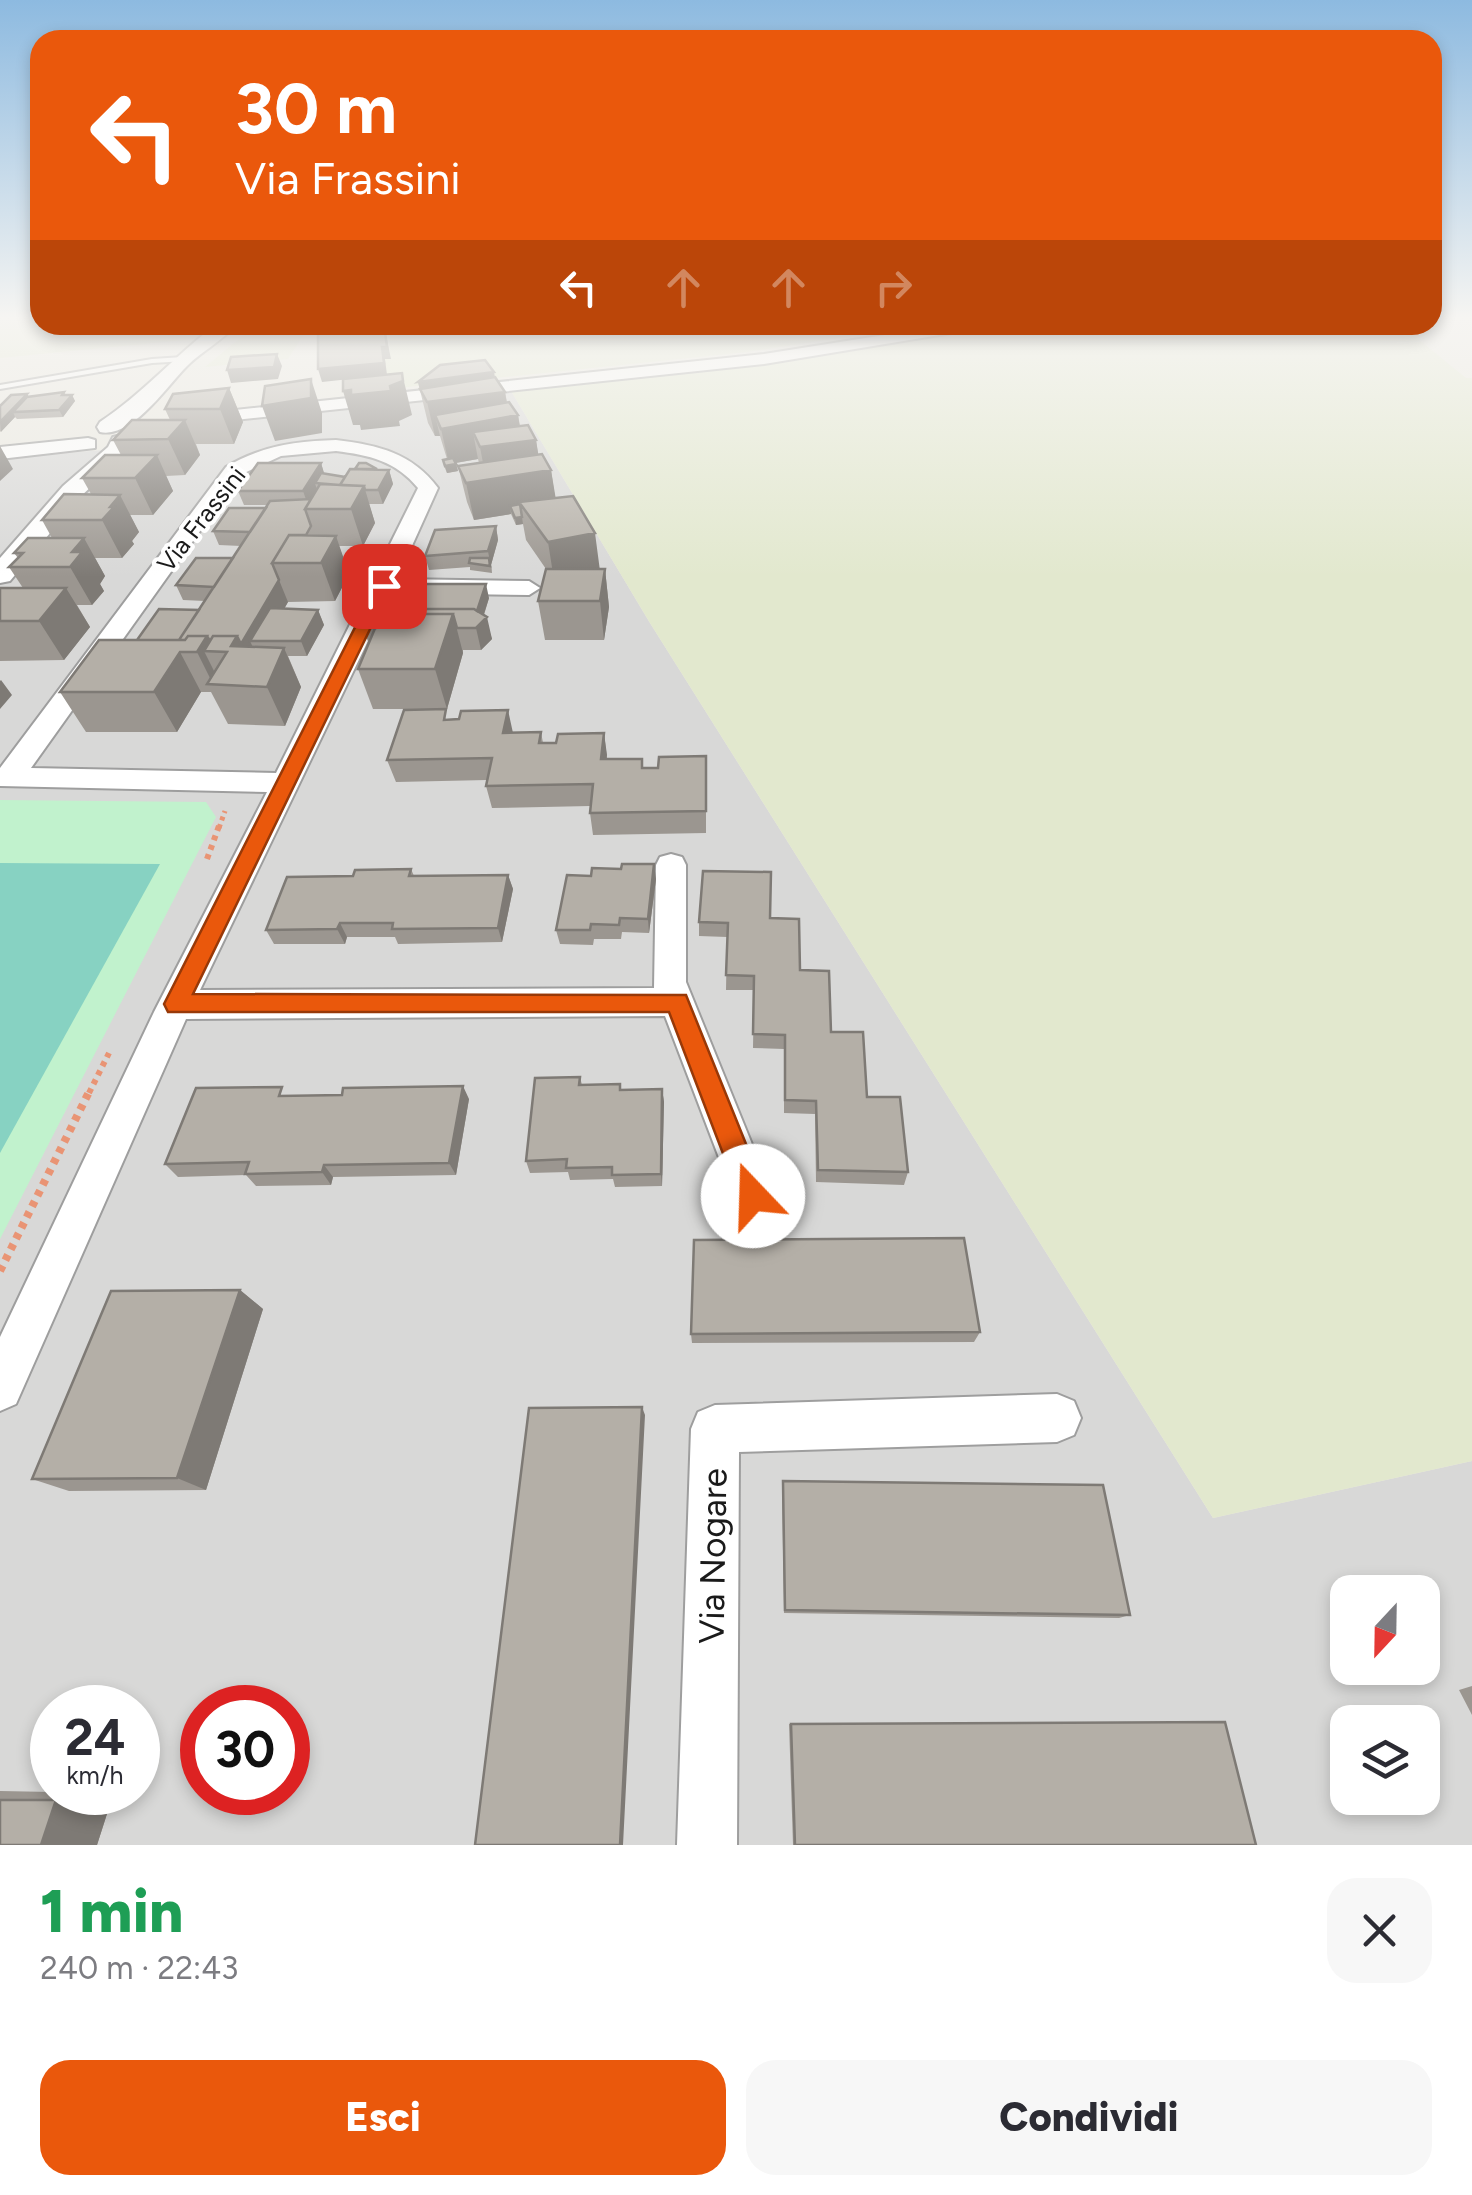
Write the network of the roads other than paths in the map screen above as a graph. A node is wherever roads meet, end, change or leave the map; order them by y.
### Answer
1 (146, 405) edge
2 (329, 405) edge
3 (170, 422) edge
4 (104, 442) junction
5 (0, 450) edge
6 (0, 574) edge
7 (384, 586) junction
8 (530, 588) dead end
9 (5, 776) edge
10 (286, 783) junction
11 (671, 865) dead end
12 (678, 1002) junction
13 (176, 1004) junction
14 (753, 1196) dead end
15 (0, 1388) edge
16 (1057, 1418) dead end
17 (707, 1845) edge

1 - 4 street
2 - 3 street
4 - 5 street
4 - 6 street
7 - 8 street
7 - 9 street, Via Frassini
7 - 10 street, Via Frassini
9 - 10 street, Via Frassini
10 - 13 street, Via Frassini
11 - 12 street
12 - 13 street
12 - 14 street
13 - 15 street, Via Frassini
16 - 17 street, Via Nogare

